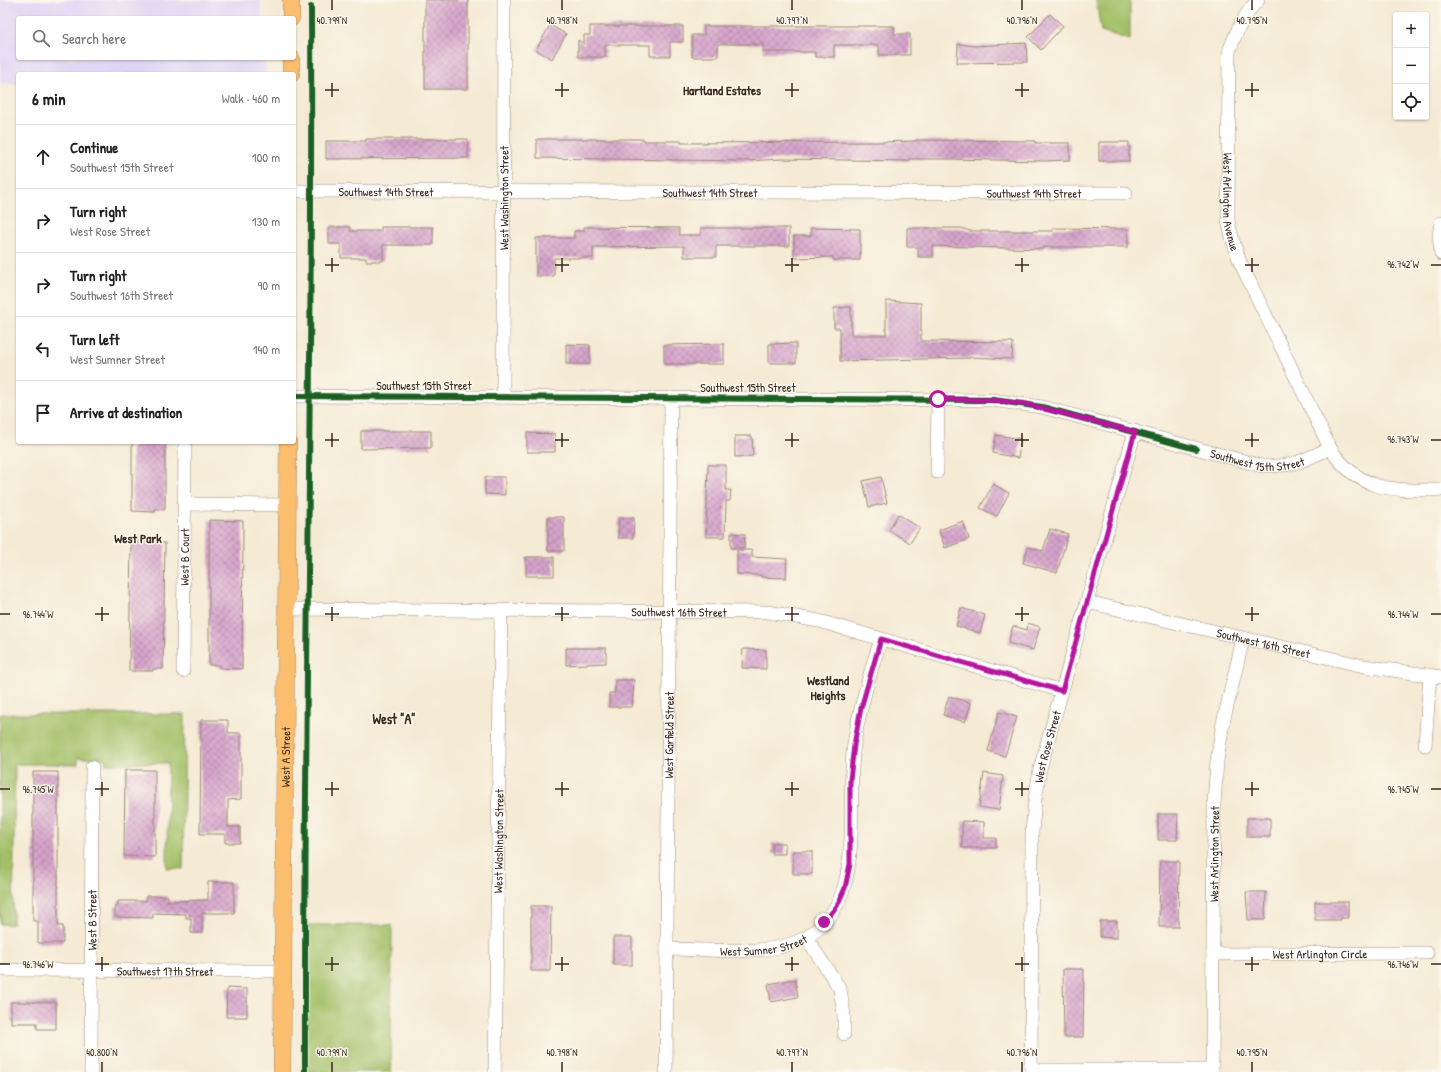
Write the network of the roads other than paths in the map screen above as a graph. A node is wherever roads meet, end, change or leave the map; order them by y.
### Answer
1 (291, 0) edge
2 (504, 0) edge
3 (1258, 0) edge
4 (291, 16) edge
5 (291, 60) edge
6 (291, 72) edge
7 (296, 191) edge
8 (504, 192) junction
9 (1126, 193) dead end
10 (1441, 223) edge
11 (1441, 254) edge
12 (296, 396) edge
13 (503, 397) junction
14 (671, 398) junction
15 (938, 399) junction
16 (1135, 432) junction
17 (185, 444) edge
18 (288, 444) edge
19 (1330, 448) junction
20 (937, 472) dead end
21 (1441, 490) edge
22 (184, 504) junction
23 (287, 505) junction
24 (1087, 602) junction
25 (286, 609) junction
26 (501, 611) junction
27 (670, 611) junction
28 (881, 639) junction
29 (1243, 639) junction
30 (183, 671) dead end
31 (1436, 676) edge
32 (1062, 691) junction
33 (1425, 745) dead end
34 (92, 767) dead end
35 (806, 937) junction
36 (668, 949) junction
37 (1427, 953) dead end
38 (1213, 954) junction
39 (0, 970) edge
40 (93, 970) junction
41 (282, 971) junction
42 (844, 1034) dead end
43 (1031, 1071) edge
44 (1212, 1071) edge
45 (92, 1072) edge
46 (282, 1072) edge
47 (495, 1072) edge
48 (666, 1072) edge

1 - 4 main road
2 - 8 street, West Washington Street
3 - 19 street, West Arlington Avenue
5 - 6 main road
7 - 8 street, Southwest 14th Street
8 - 9 street, Southwest 14th Street
8 - 13 street, West Washington Street
10 - 11 street
12 - 13 street, Southwest 15th Street
13 - 14 street, Southwest 15th Street
14 - 15 street, Southwest 15th Street
14 - 27 street, West Garfield Street
15 - 16 street, Southwest 15th Street
15 - 20 street
16 - 19 street, Southwest 15th Street
16 - 24 street, West Rose Street
17 - 22 street, West B Court
18 - 23 main road, West A Street
19 - 21 street
22 - 23 street
22 - 30 street, West B Court
23 - 25 main road, West A Street
24 - 29 street, Southwest 16th Street
24 - 32 street, West Rose Street
25 - 26 street, Southwest 16th Street
25 - 41 main road, West A Street
26 - 27 street, Southwest 16th Street
26 - 47 street, West Washington Street
27 - 28 street, Southwest 16th Street
27 - 36 street, West Garfield Street
28 - 32 street, Southwest 16th Street
28 - 35 street, West Sumner Street
29 - 31 street, Southwest 16th Street
29 - 38 street, West Arlington Street
31 - 33 street
32 - 43 street, West Rose Street
34 - 40 street, West B Street
35 - 36 street, West Sumner Street
35 - 42 street
36 - 48 street, West Garfield Street
37 - 38 street, West Arlington Circle
38 - 44 street, West Arlington Street
39 - 40 street, Southwest 17th Street
40 - 41 street, Southwest 17th Street
40 - 45 street, West B Street
41 - 46 main road, West A Street
43 - 44 street

